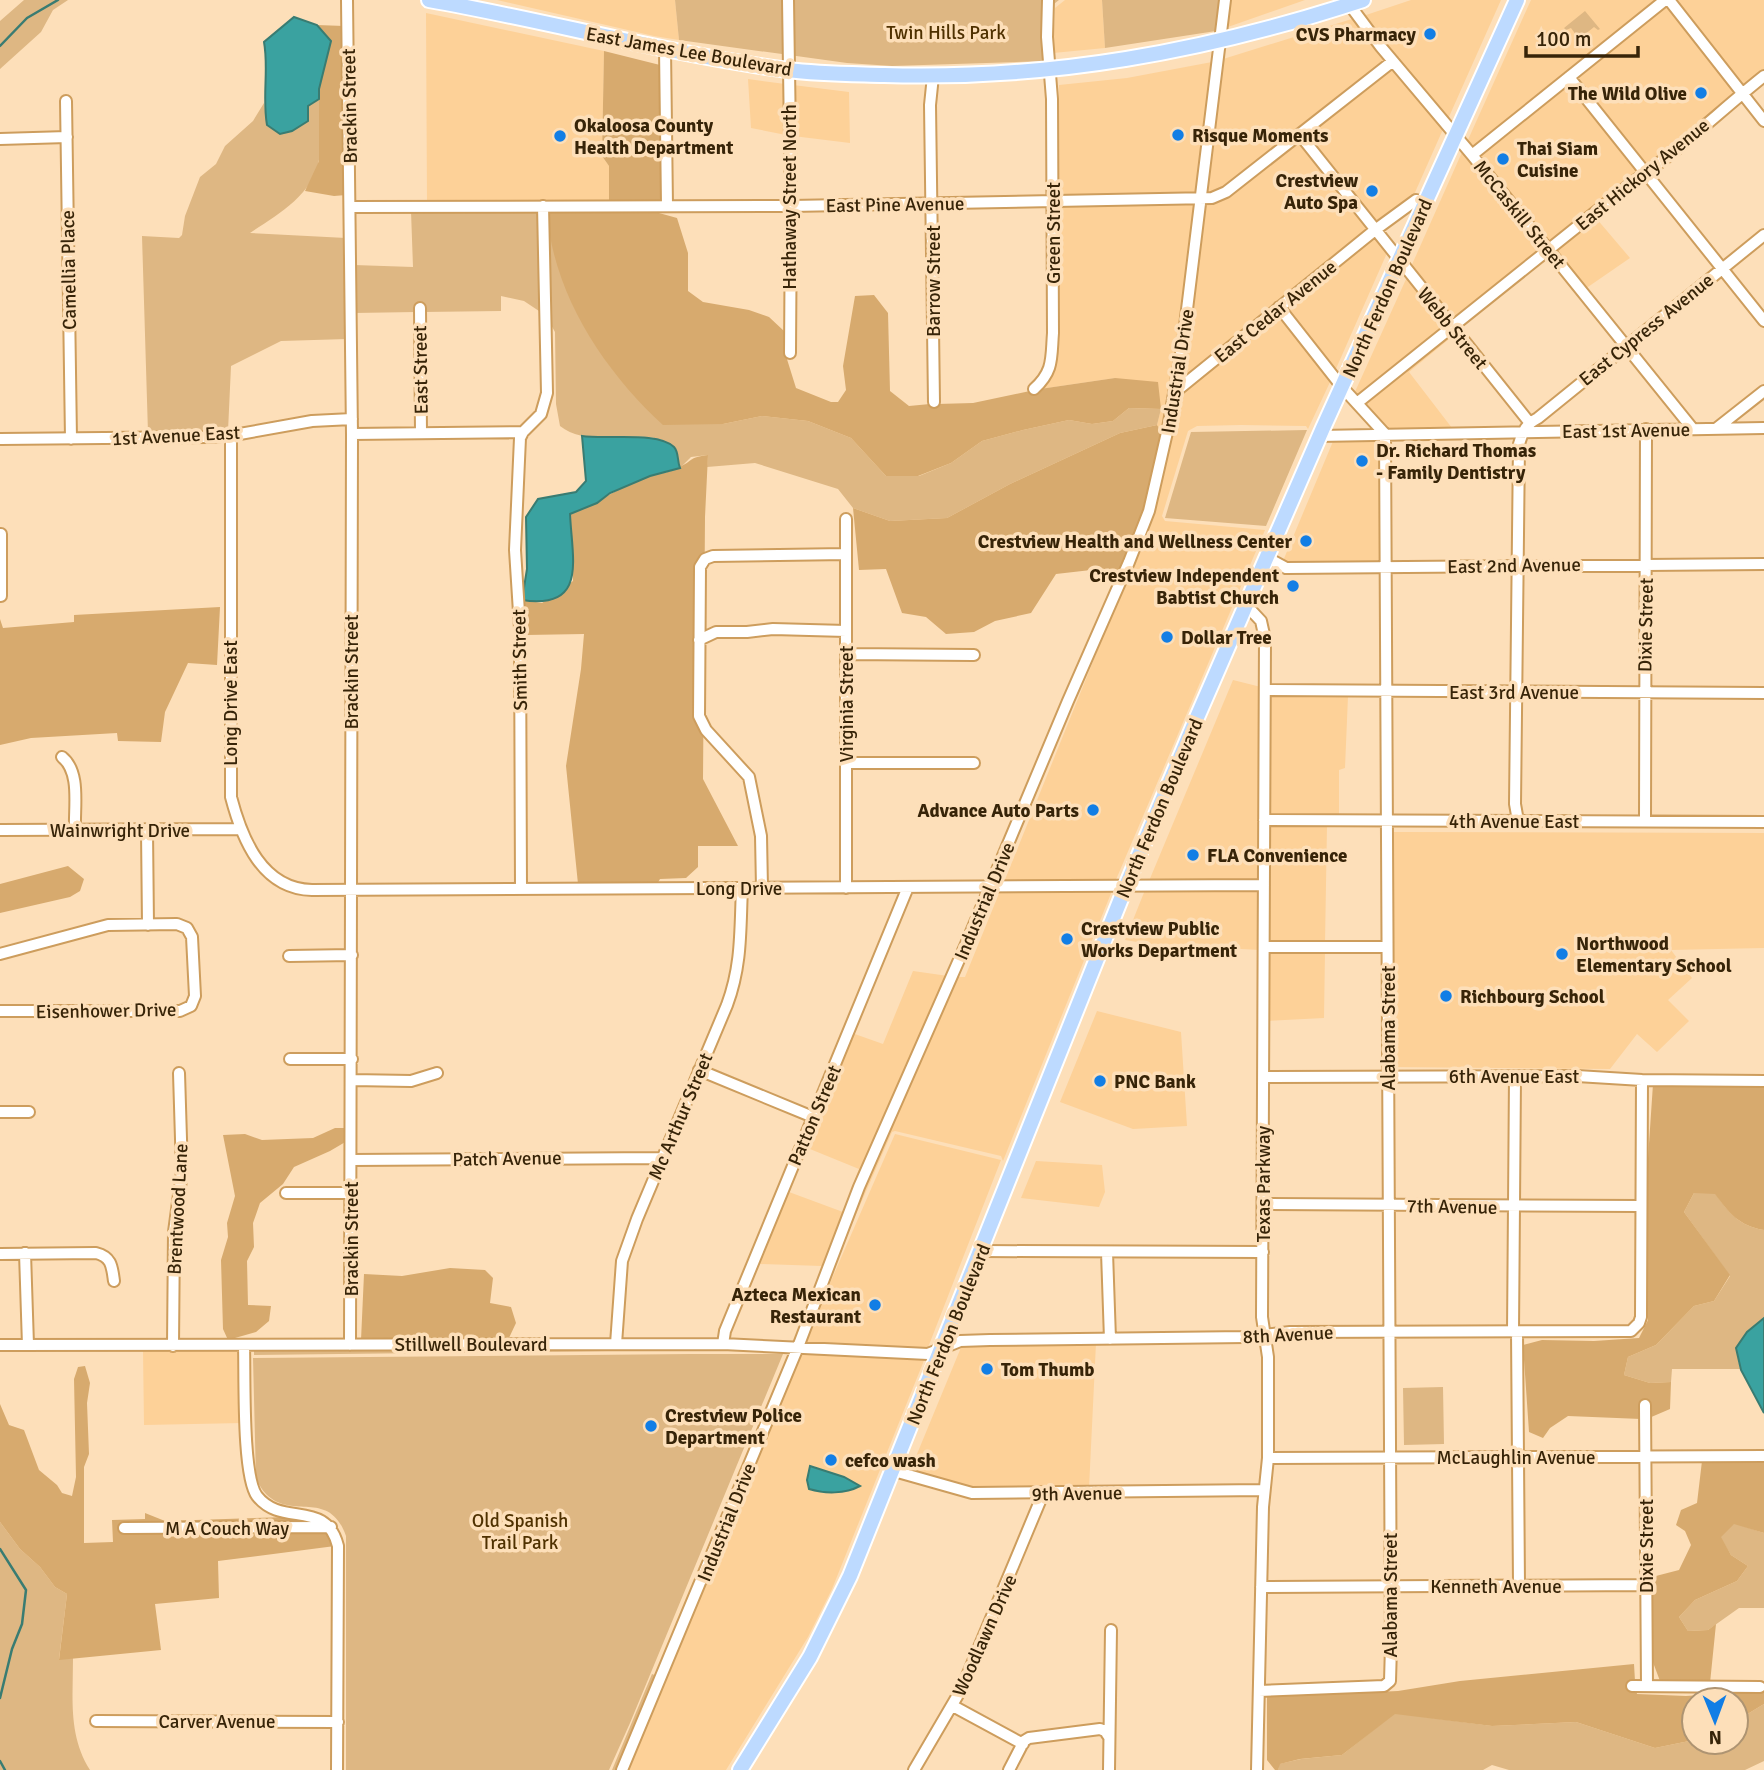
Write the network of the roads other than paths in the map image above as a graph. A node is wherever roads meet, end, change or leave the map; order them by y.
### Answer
1 (347, 0) edge
2 (429, 0) edge
3 (788, 0) edge
4 (1225, 0) edge
5 (1517, 0) edge
6 (1667, 0) edge
7 (1049, 2) edge
8 (1353, 2) edge
9 (1219, 42) junction
10 (666, 49) junction
11 (1393, 61) junction
12 (790, 70) junction
13 (1050, 70) junction
14 (933, 76) junction
15 (1764, 76) edge
16 (1569, 77) junction
17 (1742, 93) junction
18 (66, 101) dead end
19 (1764, 121) edge
20 (1300, 135) junction
21 (1456, 136) junction
22 (67, 137) junction
23 (0, 139) edge
24 (1472, 155) junction
25 (1646, 173) junction
26 (1199, 200) junction
27 (1054, 201) junction
28 (932, 202) junction
29 (1425, 202) junction
30 (667, 205) junction
31 (543, 206) junction
32 (791, 206) junction
33 (349, 207) junction
34 (1375, 230) junction
35 (1764, 235) edge
36 (1548, 250) junction
37 (1398, 260) junction
38 (1722, 268) junction
39 (1279, 307) junction
40 (419, 308) dead end
41 (1764, 321) edge
42 (1453, 327) junction
43 (1626, 345) junction
44 (790, 353) dead end
45 (1342, 387) junction
46 (1034, 389) dead end
47 (1764, 391) edge
48 (1175, 392) junction
49 (934, 402) dead end
50 (1357, 403) junction
51 (352, 419) junction
52 (1526, 427) junction
53 (1692, 428) junction
54 (1717, 428) junction
55 (1764, 428) edge
56 (1646, 429) junction
57 (523, 432) junction
58 (421, 433) junction
59 (352, 434) junction
60 (1385, 434) junction
61 (231, 435) junction
62 (1319, 436) junction
63 (0, 439) edge
64 (71, 439) junction
65 (846, 519) dead end
66 (1, 534) edge
67 (846, 554) junction
68 (1266, 557) junction
69 (0, 559) edge
70 (1517, 564) junction
71 (1764, 564) edge
72 (1645, 565) junction
73 (1386, 568) junction
74 (1, 596) edge
75 (1246, 605) junction
76 (846, 631) junction
77 (699, 640) junction
78 (846, 654) junction
79 (974, 654) dead end
80 (1265, 690) junction
81 (1386, 692) junction
82 (1516, 692) junction
83 (1644, 692) junction
84 (1764, 693) edge
85 (62, 757) dead end
86 (846, 763) junction
87 (974, 763) dead end
88 (1264, 820) junction
89 (1518, 821) junction
90 (1645, 821) junction
91 (1387, 822) junction
92 (1764, 822) edge
93 (240, 829) junction
94 (0, 830) edge
95 (75, 830) junction
96 (147, 831) junction
97 (1264, 885) junction
98 (990, 886) junction
99 (1126, 886) junction
100 (908, 887) junction
101 (742, 888) junction
102 (762, 888) junction
103 (846, 888) junction
104 (352, 889) junction
105 (521, 889) junction
106 (148, 925) junction
107 (1264, 947) junction
108 (1387, 947) junction
109 (0, 954) edge
110 (352, 955) junction
111 (289, 956) dead end
112 (0, 1011) edge
113 (290, 1059) dead end
114 (352, 1059) junction
115 (699, 1070) junction
116 (178, 1073) dead end
117 (437, 1073) dead end
118 (1388, 1076) junction
119 (1263, 1077) junction
120 (1515, 1077) junction
121 (352, 1080) junction
122 (1642, 1080) junction
123 (1764, 1081) edge
124 (0, 1112) edge
125 (29, 1112) dead end
126 (813, 1117) junction
127 (663, 1158) junction
128 (351, 1160) junction
129 (286, 1193) dead end
130 (351, 1193) junction
131 (1263, 1204) junction
132 (1388, 1205) junction
133 (1513, 1206) junction
134 (1641, 1206) junction
135 (981, 1251) junction
136 (1107, 1252) junction
137 (1263, 1252) junction
138 (25, 1253) junction
139 (0, 1254) edge
140 (114, 1282) dead end
141 (1515, 1332) junction
142 (1389, 1333) junction
143 (1264, 1335) junction
144 (1110, 1339) junction
145 (616, 1344) junction
146 (723, 1344) junction
147 (0, 1345) edge
148 (28, 1345) junction
149 (350, 1345) junction
150 (173, 1346) junction
151 (244, 1346) junction
152 (797, 1348) junction
153 (941, 1350) junction
154 (1645, 1405) dead end
155 (1764, 1456) edge
156 (1390, 1457) junction
157 (1518, 1457) junction
158 (1646, 1457) junction
159 (1268, 1458) junction
160 (894, 1471) junction
161 (1264, 1490) junction
162 (1043, 1494) junction
163 (331, 1527) junction
164 (124, 1528) dead end
165 (1519, 1585) junction
166 (1646, 1585) junction
167 (1261, 1587) junction
168 (1390, 1587) junction
169 (1111, 1630) dead end
170 (1632, 1686) dead end
171 (1647, 1686) junction
172 (1760, 1686) dead end
173 (1259, 1691) junction
174 (953, 1706) junction
175 (96, 1721) dead end
176 (338, 1722) junction
177 (1110, 1737) junction
178 (1023, 1744) junction
179 (337, 1770) edge
180 (622, 1770) edge
181 (740, 1770) edge
182 (914, 1770) edge
183 (1009, 1770) edge
184 (1110, 1770) edge
185 (1257, 1770) edge

1 - 33 street, Brackin Street
2 - 10 main road, East James Lee Boulevard
3 - 12 street, Hathaway Street North
4 - 9 street, Industrial Drive
5 - 21 main road, North Ferdon Boulevard
6 - 16 street
6 - 17 street
7 - 13 street, Green Street
8 - 9 main road, East James Lee Boulevard
8 - 11 street, McCaskill Street
9 - 13 main road, East James Lee Boulevard
9 - 26 street, Industrial Drive
10 - 12 main road, East James Lee Boulevard
10 - 30 street
11 - 20 street, East Pine Avenue
11 - 21 street, McCaskill Street
12 - 14 main road, East James Lee Boulevard
12 - 32 street, Hathaway Street North
13 - 14 main road, East James Lee Boulevard
13 - 27 street, Green Street
14 - 28 street, Barrow Street
15 - 17 street, East Hickory Avenue
16 - 24 street
16 - 25 street
17 - 19 street
17 - 25 street, East Hickory Avenue
18 - 22 street, Camellia Place
20 - 26 street, East Pine Avenue
20 - 34 street, Webb Street
21 - 24 street, McCaskill Street
21 - 29 main road, North Ferdon Boulevard
22 - 23 street
22 - 64 street, Camellia Place
24 - 36 street, McCaskill Street
25 - 36 street, East Hickory Avenue
25 - 38 street
26 - 27 street, East Pine Avenue
26 - 48 street, Industrial Drive
27 - 28 street, East Pine Avenue
27 - 46 street, Green Street
28 - 32 street, East Pine Avenue
28 - 49 street, Barrow Street
29 - 34 street, East Cedar Avenue
29 - 37 main road, North Ferdon Boulevard
30 - 31 street, East Pine Avenue
30 - 32 street, East Pine Avenue
31 - 33 street, East Pine Avenue
31 - 57 street
32 - 44 street, Hathaway Street North
33 - 51 street, Brackin Street
34 - 37 street, Webb Street
34 - 39 street, East Cedar Avenue
35 - 38 street, East Cypress Avenue
36 - 42 street, East Hickory Avenue
36 - 43 street, McCaskill Street
37 - 42 street, Webb Street
37 - 45 main road, North Ferdon Boulevard
38 - 41 street
38 - 43 street, East Cypress Avenue
39 - 45 street
39 - 48 street, East Cedar Avenue
40 - 58 street, East Street
42 - 50 street, East Hickory Avenue
42 - 52 street, Webb Street
43 - 52 street, East Cypress Avenue
43 - 53 street, McCaskill Street
45 - 50 street
45 - 62 main road, North Ferdon Boulevard
47 - 54 street
48 - 98 street, Industrial Drive
50 - 60 street
51 - 59 street, Brackin Street
51 - 61 street, 1st Avenue East
52 - 56 street, East 1st Avenue
52 - 60 street, East 1st Avenue
52 - 70 street
53 - 54 street, East 1st Avenue
53 - 56 street, East 1st Avenue
54 - 55 street, East 1st Avenue
56 - 72 street, Dixie Street
57 - 58 street
57 - 105 street, Smith Street
58 - 59 street
59 - 104 street, Brackin Street
60 - 62 street, East 1st Avenue
60 - 73 street, Alabama Street
61 - 64 street, 1st Avenue East
61 - 93 street, Long Drive East
62 - 68 main road, North Ferdon Boulevard
63 - 64 street, 1st Avenue East
65 - 67 street, Virginia Street
66 - 69 street
67 - 76 street, Virginia Street
67 - 77 street
68 - 73 street, East 2nd Avenue
68 - 75 main road, North Ferdon Boulevard
69 - 74 street
70 - 72 street, East 2nd Avenue
70 - 73 street, East 2nd Avenue
70 - 82 street
71 - 72 street, East 2nd Avenue
72 - 83 street, Dixie Street
73 - 81 street, Alabama Street
75 - 80 street, Texas Parkway
75 - 99 main road, North Ferdon Boulevard
76 - 77 street
76 - 78 street, Virginia Street
77 - 102 street
78 - 79 street
78 - 86 street, Virginia Street
80 - 81 street, East 3rd Avenue
80 - 88 street, Texas Parkway
81 - 82 street, East 3rd Avenue
81 - 91 street, Alabama Street
82 - 83 street, East 3rd Avenue
82 - 89 street
83 - 84 street, East 3rd Avenue
83 - 90 street, Dixie Street
85 - 95 street
86 - 87 street
86 - 103 street, Virginia Street
88 - 91 street, 4th Avenue East
88 - 97 street, Texas Parkway
89 - 90 street, 4th Avenue East
89 - 91 street, 4th Avenue East
90 - 92 street, 4th Avenue East
91 - 108 street, Alabama Street
93 - 96 street, Wainwright Drive
93 - 104 street, Long Drive East
94 - 95 street, Wainwright Drive
95 - 96 street, Wainwright Drive
96 - 106 street
97 - 99 street, Long Drive
97 - 107 street, Texas Parkway
98 - 99 street, Long Drive
98 - 100 street, Long Drive
98 - 152 street, Industrial Drive
99 - 135 main road, North Ferdon Boulevard
100 - 103 street, Long Drive
100 - 126 street, Patton Street
101 - 102 street, Long Drive
101 - 105 street, Long Drive
101 - 115 street, Mc Arthur Street
102 - 103 street, Long Drive
104 - 105 street, Long Drive
104 - 110 street, Brackin Street
106 - 109 street, Eisenhower Drive
106 - 112 street, Eisenhower Drive
107 - 108 street
107 - 119 street, Texas Parkway
108 - 118 street, Alabama Street
110 - 111 street
110 - 114 street, Brackin Street
113 - 114 street
114 - 121 street, Brackin Street
115 - 126 street
115 - 127 street, Mc Arthur Street
116 - 150 street, Brentwood Lane
117 - 121 street
118 - 119 street, 6th Avenue East
118 - 120 street, 6th Avenue East
118 - 132 street, Alabama Street
119 - 131 street, Texas Parkway
120 - 122 street, 6th Avenue East
120 - 133 street
121 - 128 street, Brackin Street
122 - 123 street, 6th Avenue East
122 - 134 street
124 - 125 street
126 - 146 street, Patton Street
127 - 128 street, Patch Avenue
127 - 145 street, Mc Arthur Street
128 - 130 street, Brackin Street
129 - 130 street
130 - 149 street, Brackin Street
131 - 132 street, 7th Avenue
131 - 137 street, Texas Parkway
132 - 133 street, 7th Avenue
132 - 142 street, Alabama Street
133 - 134 street, 7th Avenue
133 - 141 street
134 - 141 street, 8th Avenue
135 - 136 street
135 - 153 main road, North Ferdon Boulevard
136 - 137 street
136 - 144 street
137 - 143 street, Texas Parkway
138 - 139 street
138 - 140 street
138 - 148 street
141 - 142 street, 8th Avenue
141 - 157 street
142 - 143 street, 8th Avenue
142 - 156 street, Alabama Street
143 - 144 street, 8th Avenue
143 - 159 street, Texas Parkway
144 - 153 street, 8th Avenue
145 - 146 street, Stillwell Boulevard
145 - 149 street, Stillwell Boulevard
146 - 152 street, Stillwell Boulevard
147 - 148 street, Stillwell Boulevard
148 - 150 street, Stillwell Boulevard
149 - 151 street, Stillwell Boulevard
150 - 151 street, Stillwell Boulevard
151 - 163 street
152 - 153 street, Stillwell Boulevard
152 - 180 street, Industrial Drive
153 - 160 main road, North Ferdon Boulevard
154 - 158 street, Dixie Street
155 - 158 street, McLaughlin Avenue
156 - 157 street, McLaughlin Avenue
156 - 159 street, McLaughlin Avenue
156 - 168 street, Alabama Street
157 - 158 street, McLaughlin Avenue
157 - 165 street
158 - 166 street, Dixie Street
159 - 161 street, Texas Parkway
160 - 162 street, 9th Avenue
160 - 181 main road, North Ferdon Boulevard
161 - 162 street, 9th Avenue
161 - 167 street, Texas Parkway
162 - 174 street, Woodlawn Drive
163 - 164 street, M A Couch Way
163 - 176 street
165 - 166 street, Kenneth Avenue
165 - 168 street, Kenneth Avenue
166 - 171 street, Dixie Street
167 - 168 street, Kenneth Avenue
167 - 173 street, Texas Parkway
168 - 173 street, Alabama Street
169 - 177 street
170 - 171 street
171 - 172 street
173 - 185 street, Texas Parkway
174 - 178 street
174 - 182 street, Woodlawn Drive
175 - 176 street, Carver Avenue
176 - 179 street
177 - 178 street
177 - 184 street
178 - 183 street

